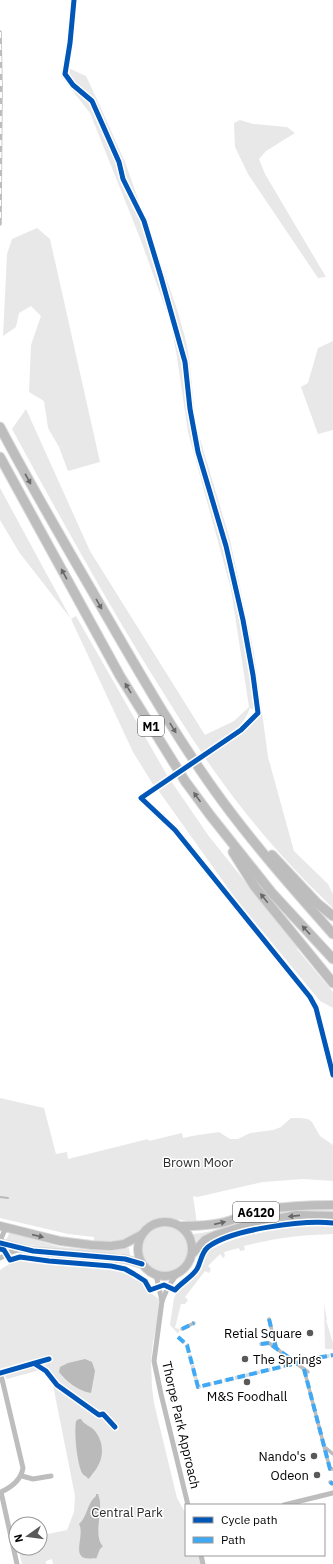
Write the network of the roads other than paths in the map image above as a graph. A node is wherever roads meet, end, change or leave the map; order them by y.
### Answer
1 (74, 0) edge
2 (65, 74) dead end
3 (0, 427) edge
4 (0, 456) edge
5 (224, 803) junction
6 (210, 815) junction
7 (333, 916) edge
8 (333, 934) edge
9 (333, 959) edge
10 (333, 982) edge
11 (333, 1205) edge
12 (333, 1216) edge
13 (3, 1226) edge
14 (181, 1226) junction
15 (141, 1235) junction
16 (0, 1240) edge
17 (24, 1249) junction
18 (193, 1253) junction
19 (0, 1258) edge
20 (142, 1264) junction
21 (177, 1274) junction
22 (156, 1275) junction
23 (162, 1301) junction
24 (269, 1319) dead end
25 (194, 1323) dead end
26 (182, 1329) dead end
27 (261, 1344) dead end
28 (276, 1348) junction
29 (304, 1369) junction
30 (308, 1372) dead end
31 (0, 1376) edge
32 (325, 1447) junction
33 (333, 1454) edge
34 (333, 1468) edge
35 (22, 1476) junction
36 (51, 1476) dead end
37 (333, 1493) edge
38 (188, 1504) edge
39 (288, 1504) edge
40 (17, 1564) edge

1 - 2 street
3 -> 5 highway, M1
6 -> 4 highway, M1
5 - 7 highway, M1
5 - 8 highway, M1
9 -> 6 highway, M1
10 -> 6 highway, M1
14 -> 11 highway, A6120
12 -> 18 highway, A6120
13 -> 15 highway
13 - 16 street
14 - 15 highway
14 - 18 highway
15 - 20 highway
16 - 17 highway
17 - 19 street
17 - 20 highway
18 - 21 highway
20 - 22 highway
21 - 22 highway
21 - 23 street, Thorpe Park Approach
22 - 23 street, Thorpe Park Approach
23 - 38 street, Thorpe Park Approach
24 - 28 street
25 - 26 street
27 - 28 street
28 - 29 street
29 - 30 street
29 - 32 street
31 - 35 street
32 - 33 street
32 - 34 street
35 - 36 street
35 - 40 street
37 - 39 street

